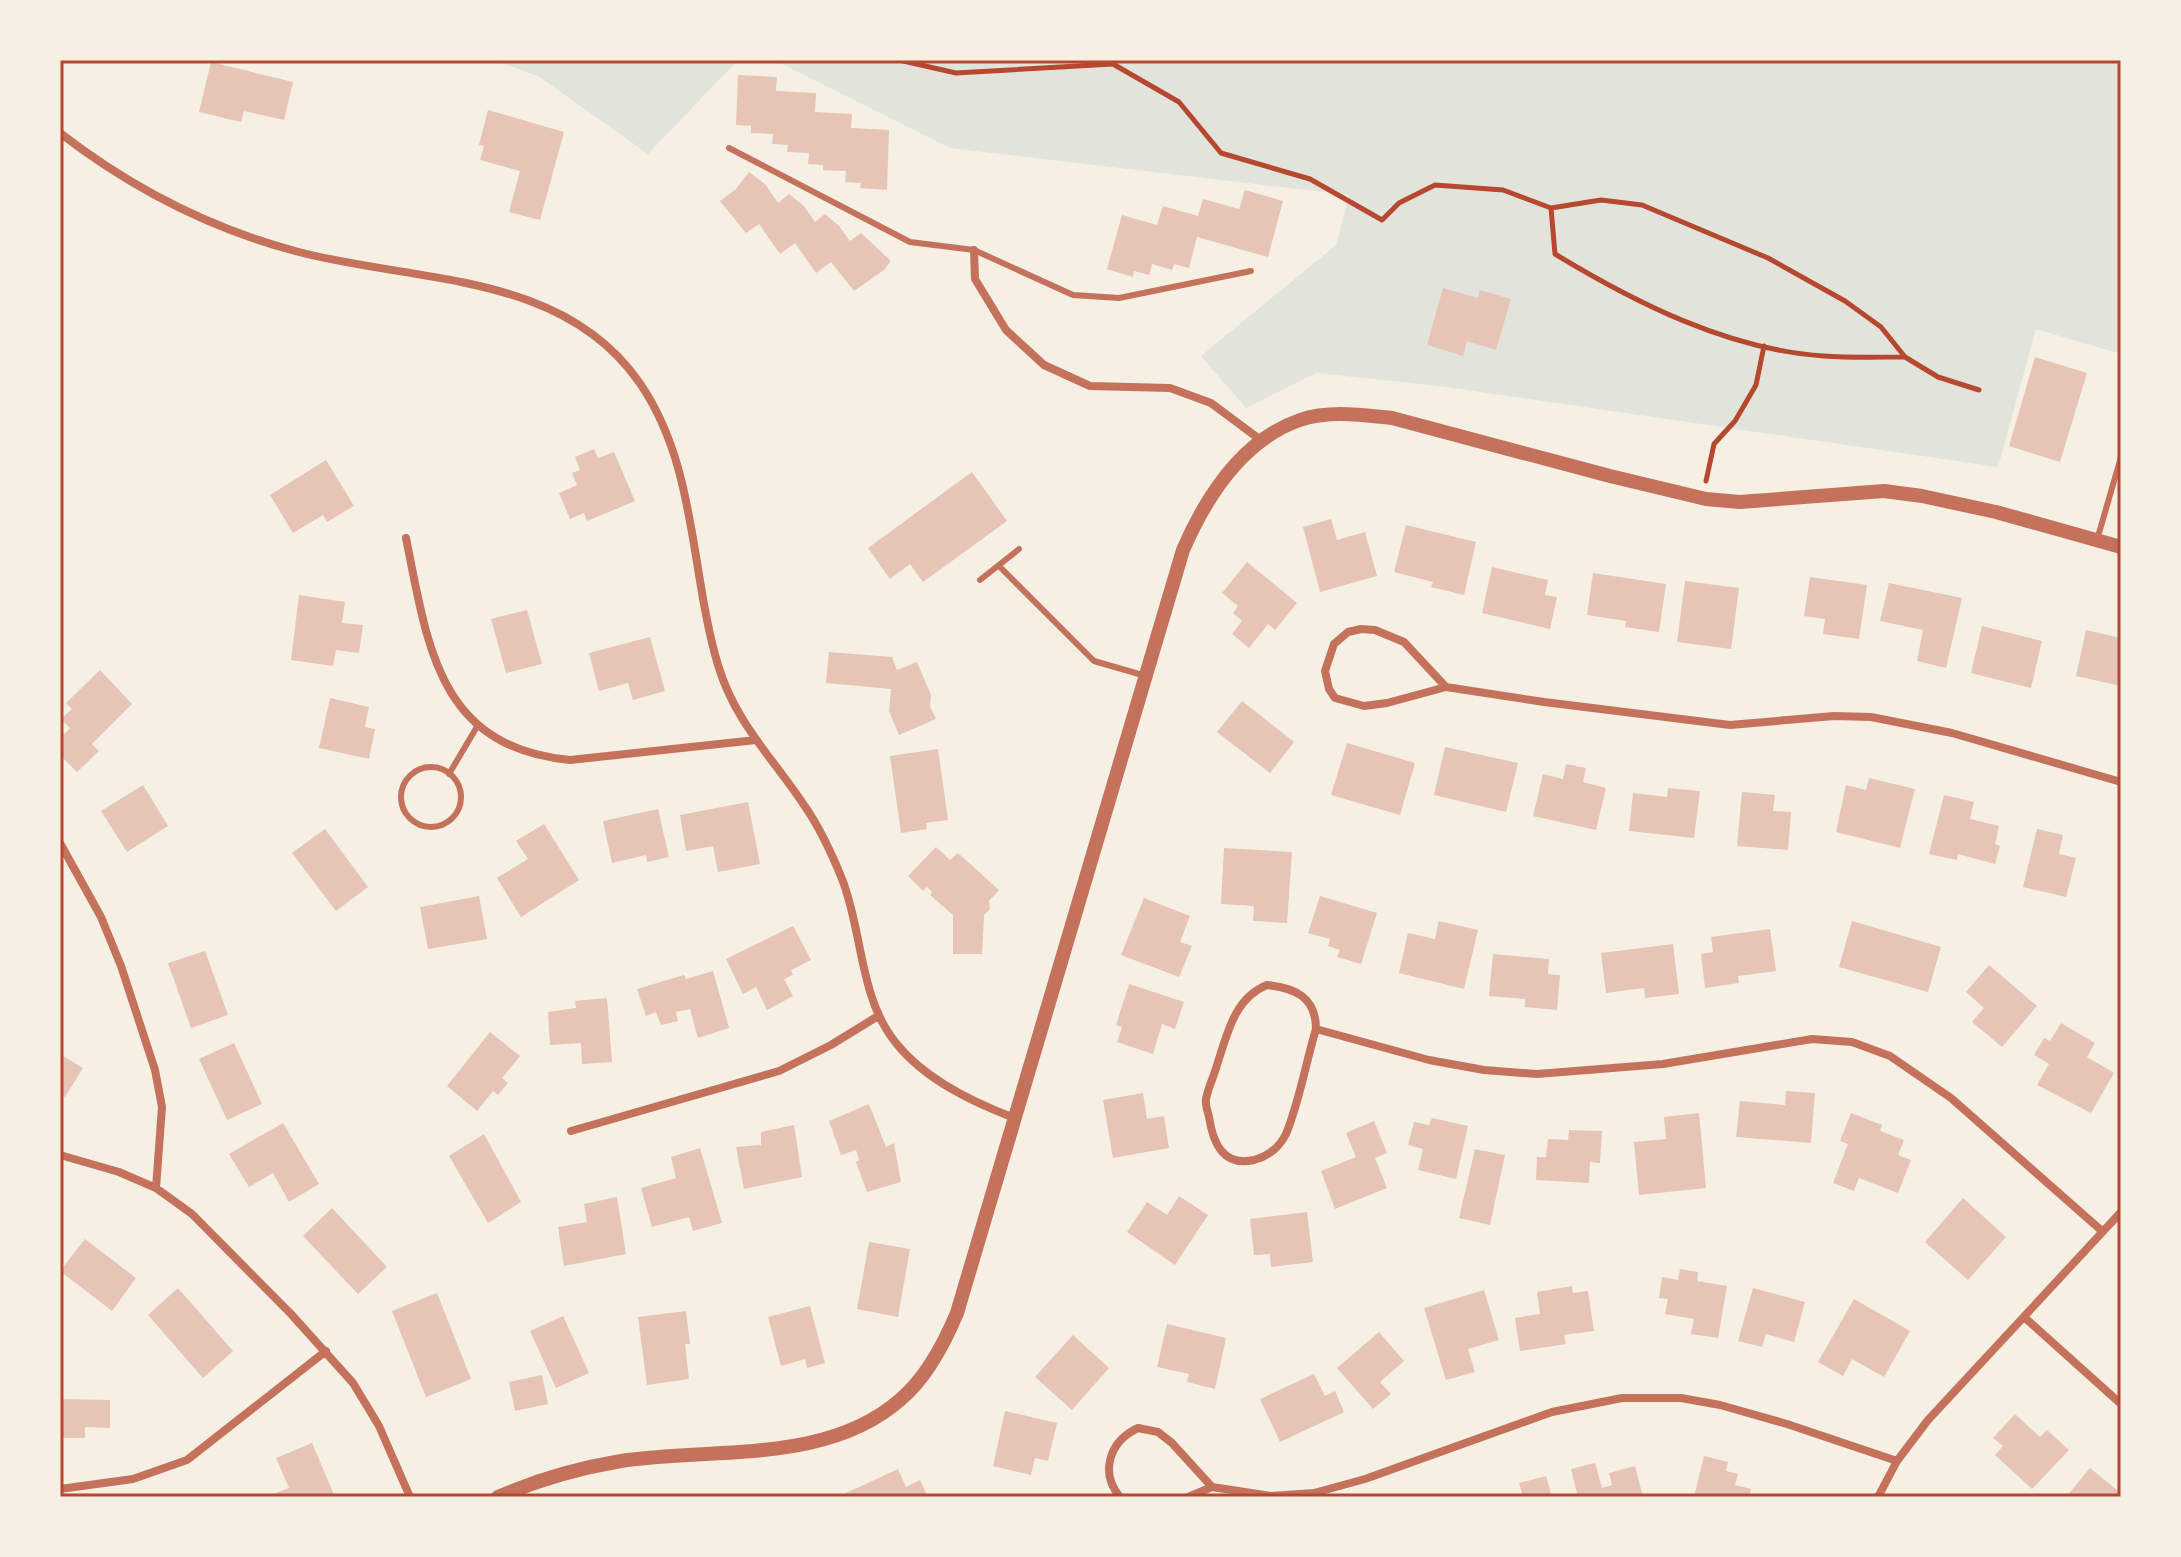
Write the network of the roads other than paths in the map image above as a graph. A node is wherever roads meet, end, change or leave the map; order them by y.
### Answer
1 (60, 133) edge
2 (729, 148) dead end
3 (974, 250) junction
4 (1251, 271) dead end
5 (1262, 441) junction
6 (2121, 457) edge
7 (406, 538) dead end
8 (2097, 540) junction
9 (2121, 547) edge
10 (1019, 549) dead end
11 (999, 566) junction
12 (980, 580) dead end
13 (1146, 676) junction
14 (1446, 687) junction
15 (478, 725) junction
16 (756, 740) junction
17 (449, 774) junction
18 (2121, 782) edge
19 (60, 843) edge
20 (878, 1016) junction
21 (1316, 1029) junction
22 (1017, 1119) junction
23 (571, 1131) dead end
24 (60, 1155) edge
25 (156, 1188) junction
26 (2121, 1212) edge
27 (2102, 1231) junction
28 (2024, 1317) junction
29 (326, 1351) junction
30 (2121, 1404) edge
31 (1897, 1461) junction
32 (1212, 1487) junction
33 (60, 1489) edge
34 (1315, 1495) edge
35 (410, 1497) edge
36 (498, 1497) edge
37 (1120, 1497) edge
38 (1188, 1497) edge
39 (1878, 1497) edge

1 - 16 street
2 - 3 lane
3 - 4 lane
3 - 5 street
5 - 8 street
5 - 13 street
6 - 8 lane
7 - 15 street
8 - 9 street
10 - 11 lane
11 - 12 lane
11 - 13 lane
13 - 22 street
14 - 14 street
14 - 18 street
15 - 16 street
15 - 17 lane
16 - 20 street
17 - 17 lane
19 - 25 street
20 - 22 street
20 - 23 street
21 - 21 street
21 - 27 street
22 - 36 street
24 - 25 street
25 - 29 street
26 - 27 street
27 - 28 street
28 - 30 street
28 - 31 street
29 - 33 street
29 - 35 street
31 - 34 street
31 - 39 street
32 - 34 street
32 - 37 street
32 - 38 street

